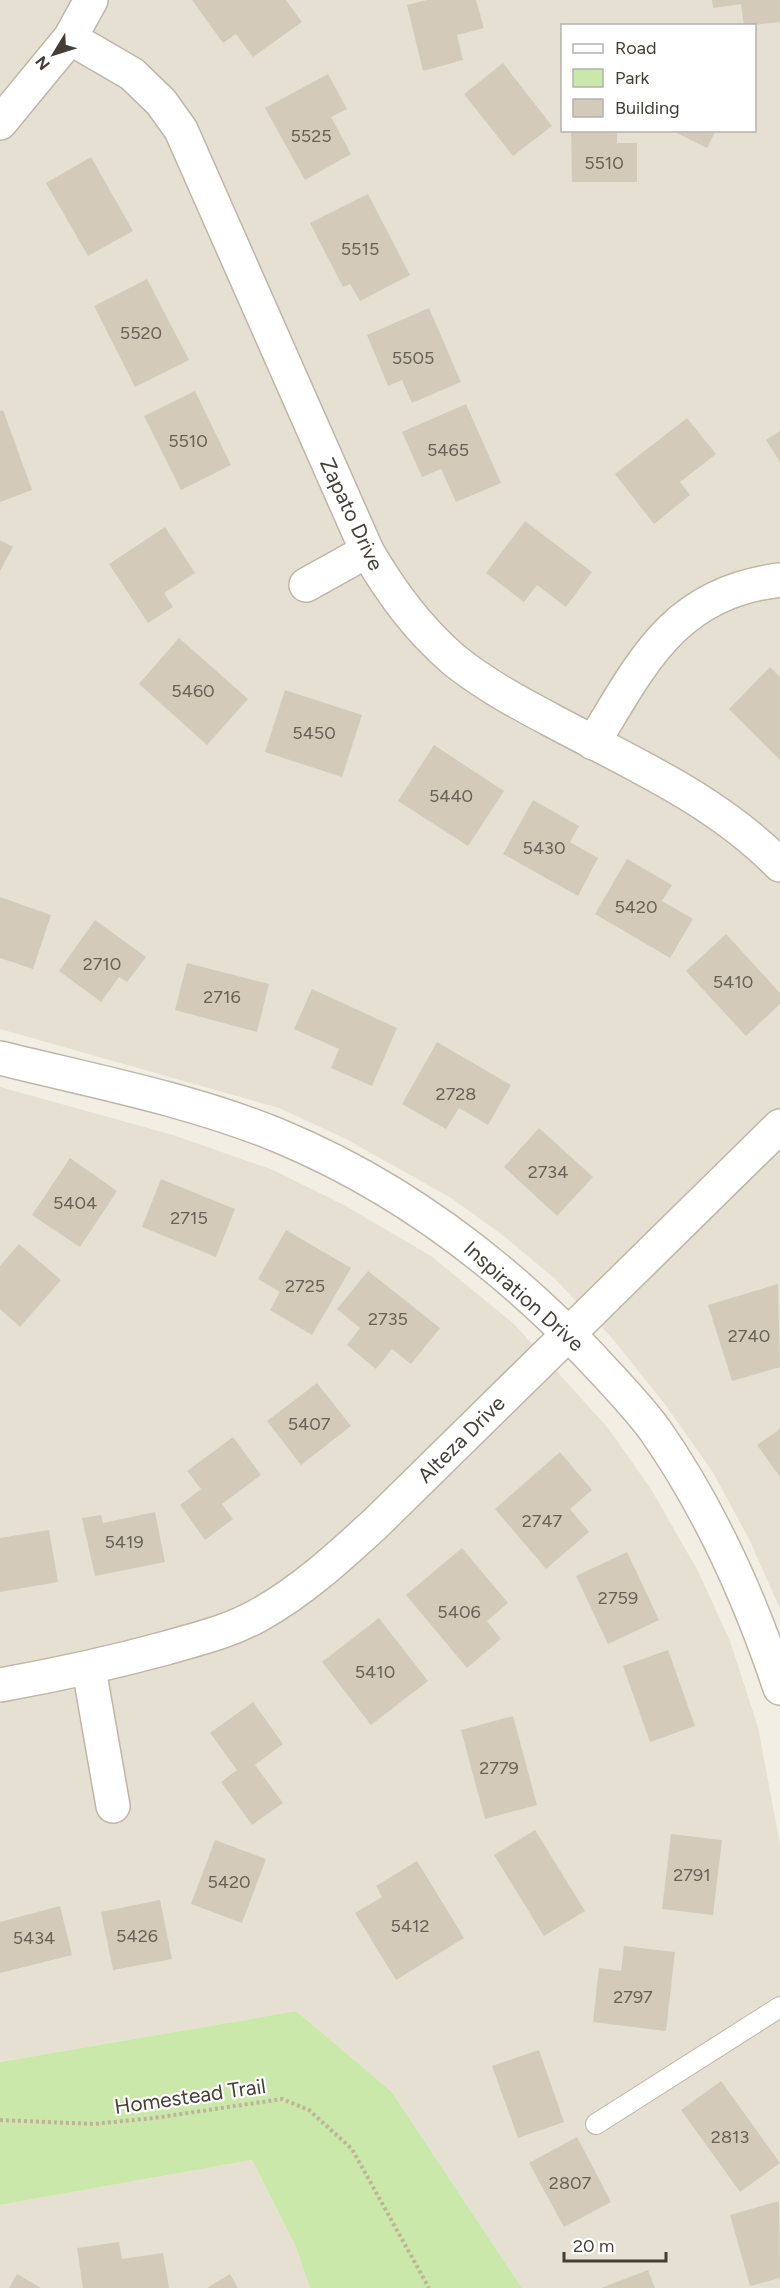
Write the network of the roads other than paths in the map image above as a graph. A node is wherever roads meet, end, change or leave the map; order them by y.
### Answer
1 (91, 0) edge
2 (70, 38) junction
3 (0, 123) edge
4 (367, 551) junction
5 (780, 580) edge
6 (306, 585) dead end
7 (593, 743) junction
8 (780, 865) edge
9 (0, 1058) edge
10 (780, 1126) edge
11 (568, 1334) junction
12 (89, 1669) junction
13 (0, 1685) edge
14 (780, 1688) edge
15 (113, 1806) dead end
16 (780, 2007) edge
17 (596, 2124) dead end

1 - 2 street
2 - 3 street
2 - 4 street, Zapato Drive
4 - 6 street
4 - 7 street, Zapato Drive
5 - 7 street
7 - 8 street, Zapato Drive
9 - 11 street, Inspiration Drive
10 - 11 street, Alteza Drive
11 - 12 street, Alteza Drive
11 - 14 street, Inspiration Drive
12 - 13 street, Alteza Drive
12 - 15 street
16 - 17 lane

